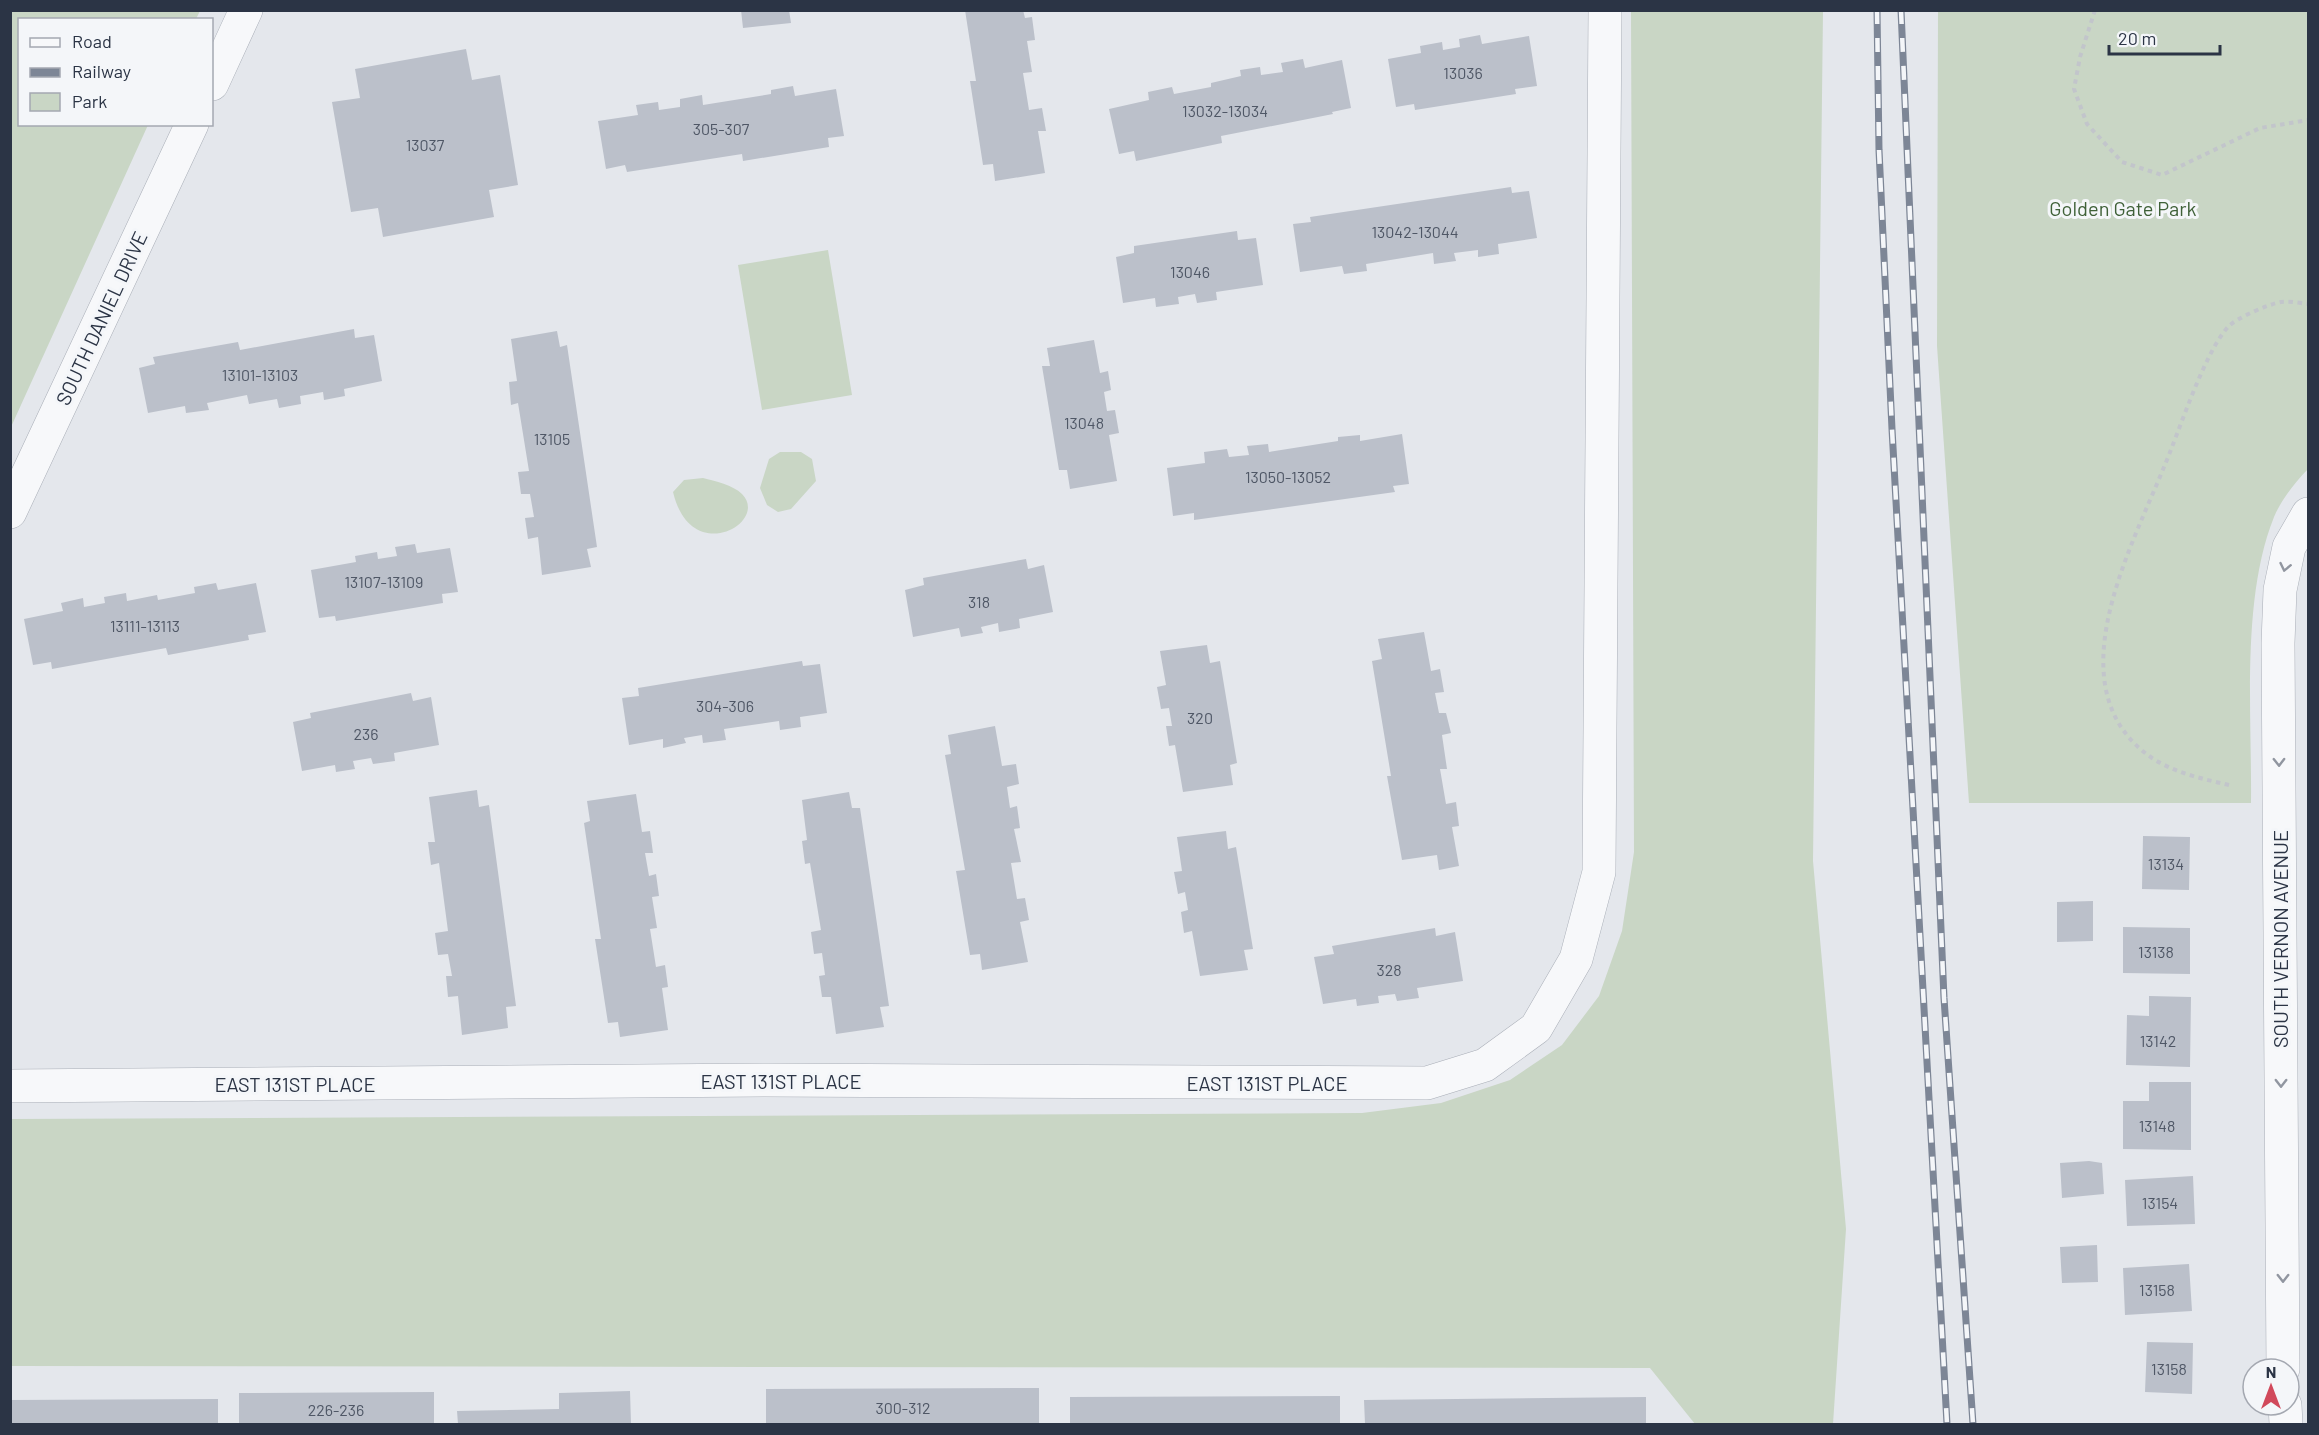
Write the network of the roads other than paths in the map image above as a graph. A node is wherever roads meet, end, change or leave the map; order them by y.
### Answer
1 (246, 10) edge
2 (1605, 10) edge
3 (213, 82) edge
4 (191, 126) edge
5 (10, 512) edge
6 (2308, 514) edge
7 (10, 1086) edge
8 (2283, 1357) edge

1 - 3 street
2 - 7 street, EAST 131ST PLACE
4 - 5 street, SOUTH DANIEL DRIVE
6 -> 8 street, SOUTH VERNON AVENUE

